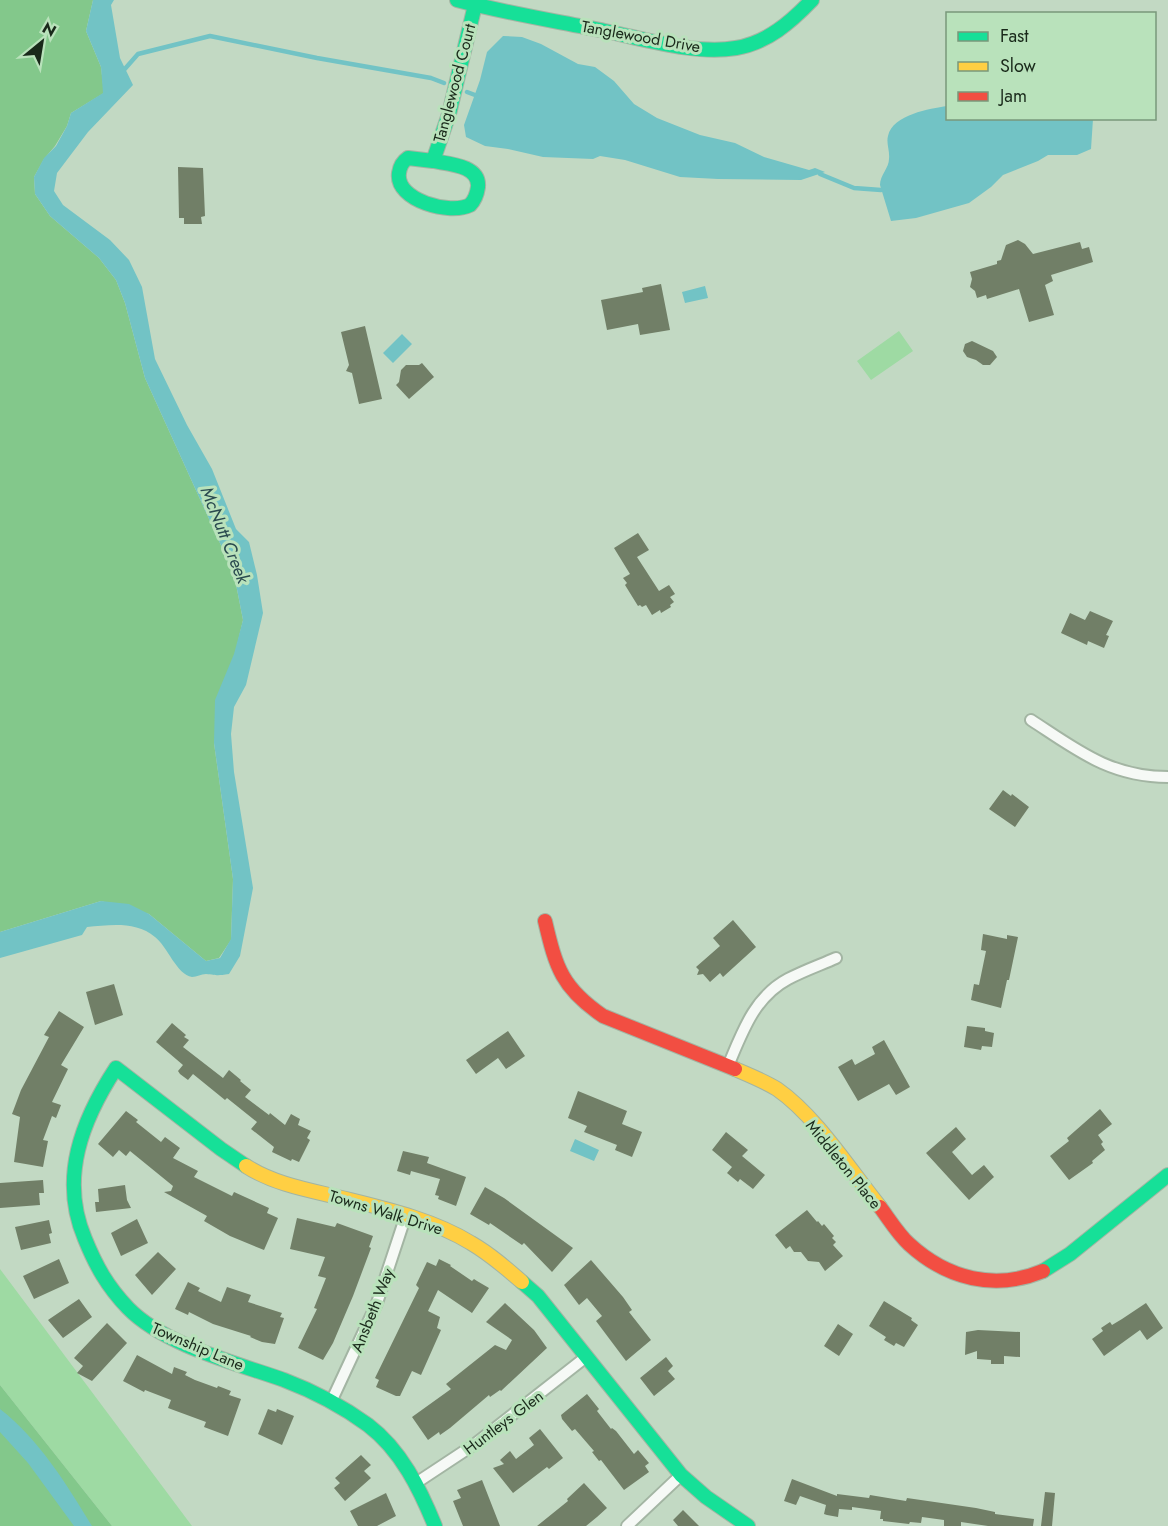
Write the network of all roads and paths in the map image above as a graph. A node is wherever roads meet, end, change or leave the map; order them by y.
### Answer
1 (457, 0) edge
2 (812, 0) edge
3 (475, 5) junction
4 (433, 161) junction
5 (1031, 720) dead end
6 (1168, 777) edge
7 (545, 921) dead end
8 (836, 958) dead end
9 (728, 1066) junction
10 (116, 1068) joint
11 (1168, 1175) edge
12 (406, 1215) junction
13 (586, 1357) junction
14 (331, 1402) junction
15 (681, 1475) junction
16 (416, 1483) junction
17 (435, 1526) edge
18 (627, 1526) edge
19 (748, 1526) edge

1 - 3 street, Tanglewood Drive
2 - 3 street, Tanglewood Drive
3 - 4 street, Tanglewood Court
4 - 4 street, Tanglewood Court
5 - 6 street
7 - 9 street, Middleton Place
8 - 9 street
9 - 11 street, Middleton Place
10 - 12 street, Towns Walk Drive
10 - 14 street, Township Lane
12 - 13 street, Towns Walk Drive
12 - 14 street, Ansbeth Way
13 - 15 street, Towns Walk Drive
13 - 16 street, Huntleys Glen
14 - 16 street, Township Lane
15 - 18 street
15 - 19 street, Towns Walk Drive
16 - 17 street, Township Lane

